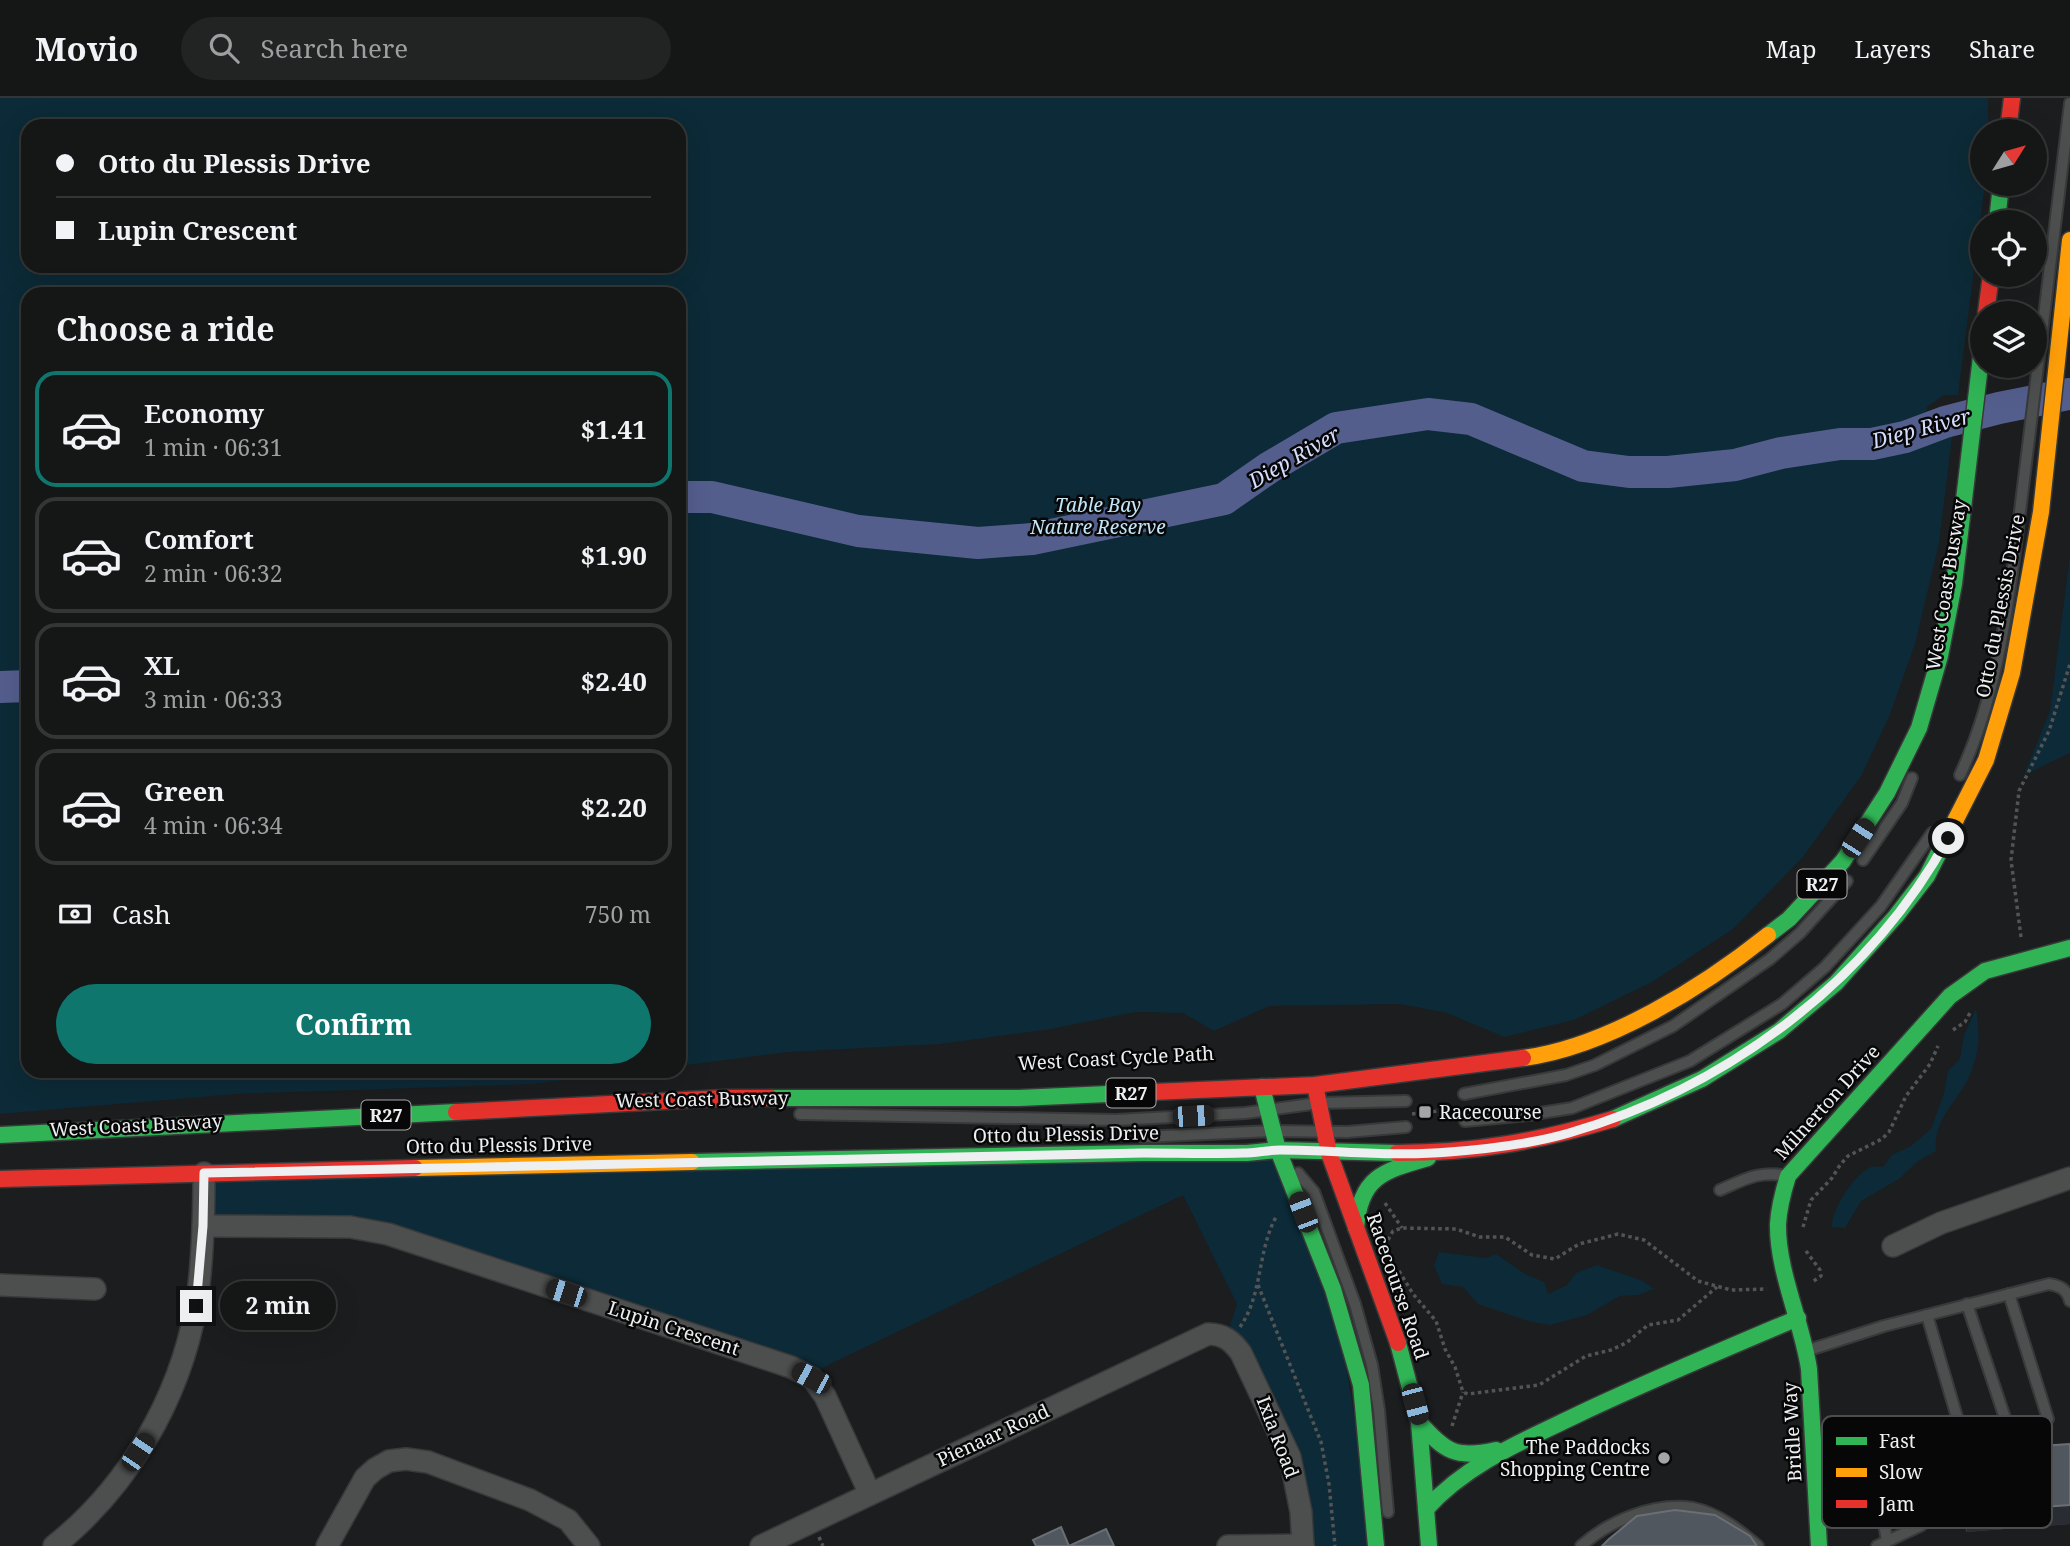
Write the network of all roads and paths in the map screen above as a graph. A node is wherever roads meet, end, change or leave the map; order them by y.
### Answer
1 (2070, 105) edge
2 (2070, 240) edge
3 (1978, 378) edge
4 (2070, 664) edge
5 (1917, 767) dead end
6 (1953, 790) dead end
7 (1936, 827) dead end
8 (2021, 937) dead end
9 (2070, 948) edge
10 (1972, 1010) dead end
11 (1946, 1035) dead end
12 (1938, 1046) dead end
13 (1315, 1085) junction
14 (1262, 1087) junction
15 (1464, 1094) dead end
16 (1406, 1101) dead end
17 (1319, 1103) junction
18 (1269, 1110) junction
19 (784, 1114) dead end
20 (1465, 1121) dead end
21 (1406, 1127) dead end
22 (1274, 1131) junction
23 (1326, 1132) junction
24 (0, 1135) edge
25 (1129, 1137) dead end
26 (1278, 1150) junction
27 (1329, 1153) junction
28 (1447, 1153) junction
29 (204, 1173) junction
30 (1788, 1176) junction
31 (2070, 1178) edge
32 (0, 1179) edge
33 (1720, 1190) dead end
34 (1382, 1201) dead end
35 (1276, 1217) dead end
36 (203, 1226) junction
37 (1356, 1228) junction
38 (1402, 1228) junction
39 (1802, 1231) dead end
40 (1801, 1243) dead end
41 (1388, 1244) dead end
42 (1893, 1246) dead end
43 (1395, 1262) dead end
44 (0, 1285) edge
45 (1258, 1285) junction
46 (1802, 1285) dead end
47 (1717, 1287) junction
48 (96, 1289) dead end
49 (1777, 1289) dead end
50 (2010, 1294) junction
51 (2070, 1301) edge
52 (1967, 1304) junction
53 (1927, 1315) junction
54 (1798, 1318) junction
55 (1229, 1339) junction
56 (1807, 1351) junction
57 (1463, 1392) junction
58 (1402, 1403) dead end
59 (1957, 1416) edge
60 (2004, 1416) edge
61 (2047, 1416) edge
62 (1419, 1422) junction
63 (1453, 1433) dead end
64 (1508, 1447) junction
65 (1410, 1454) dead end
66 (870, 1494) junction
67 (1426, 1508) junction
68 (1388, 1519) dead end
69 (1914, 1528) edge
70 (1882, 1544) edge
71 (54, 1546) edge
72 (327, 1546) edge
73 (589, 1546) edge
74 (761, 1546) edge
75 (1228, 1546) edge
76 (1303, 1546) edge
77 (1335, 1546) edge
78 (1376, 1546) edge
79 (1418, 1546) edge
80 (1429, 1546) edge
81 (1581, 1546) edge
82 (1758, 1546) edge
83 (1819, 1546) edge

1 - 6 lane
2 - 28 main road, Otto du Plessis Drive
3 - 13 main road, Otto du Plessis Drive / R27
4 - 8 path
5 - 15 lane
7 - 20 lane
9 - 30 main road, Milnerton Drive
10 - 11 path
12 - 39 path
13 - 14 main road, Otto du Plessis Drive / R27
13 - 17 main road, Racecourse Road
14 - 18 main road
14 - 24 main road, Otto du Plessis Drive / R27
16 - 17 lane, West Coast Busway
17 - 18 lane, West Coast Busway
17 - 23 main road, Racecourse Road
18 - 19 lane, West Coast Busway
18 - 22 main road
21 - 23 lane
22 - 23 lane
22 - 25 lane
22 - 26 main road
23 - 27 main road, Racecourse Road
26 - 27 main road, Otto du Plessis Drive
26 - 29 main road, Otto du Plessis Drive
26 - 68 lane
26 - 78 main road
27 - 28 main road, Otto du Plessis Drive
27 - 37 main road, Racecourse Road
27 - 58 lane
28 - 37 main road
29 - 32 main road, Otto du Plessis Drive
29 - 36 street
30 - 33 lane
30 - 54 main road, Milnerton Drive
31 - 42 street
34 - 38 path
35 - 45 path
36 - 66 street, Lupin Crescent
36 - 71 street
37 - 62 main road, Racecourse Road
38 - 41 path
38 - 47 path
40 - 46 path
43 - 57 path
44 - 48 street
45 - 55 path
45 - 77 path
47 - 49 path
47 - 57 path
50 - 51 lane
50 - 52 lane
50 - 61 lane
52 - 53 lane
52 - 60 lane
53 - 56 lane
53 - 59 lane
54 - 56 main road, Bridle Way
54 - 64 main road
55 - 66 street, Pienaar Road
55 - 76 street, Ixia Road
56 - 83 main road, Bridle Way
57 - 63 path
62 - 64 main road
62 - 67 main road, Racecourse Road
64 - 67 main road
65 - 79 lane
66 - 74 street, Pienaar Road
67 - 80 main road, Racecourse Road
69 - 70 lane
72 - 73 street
75 - 76 street
81 - 82 lane

